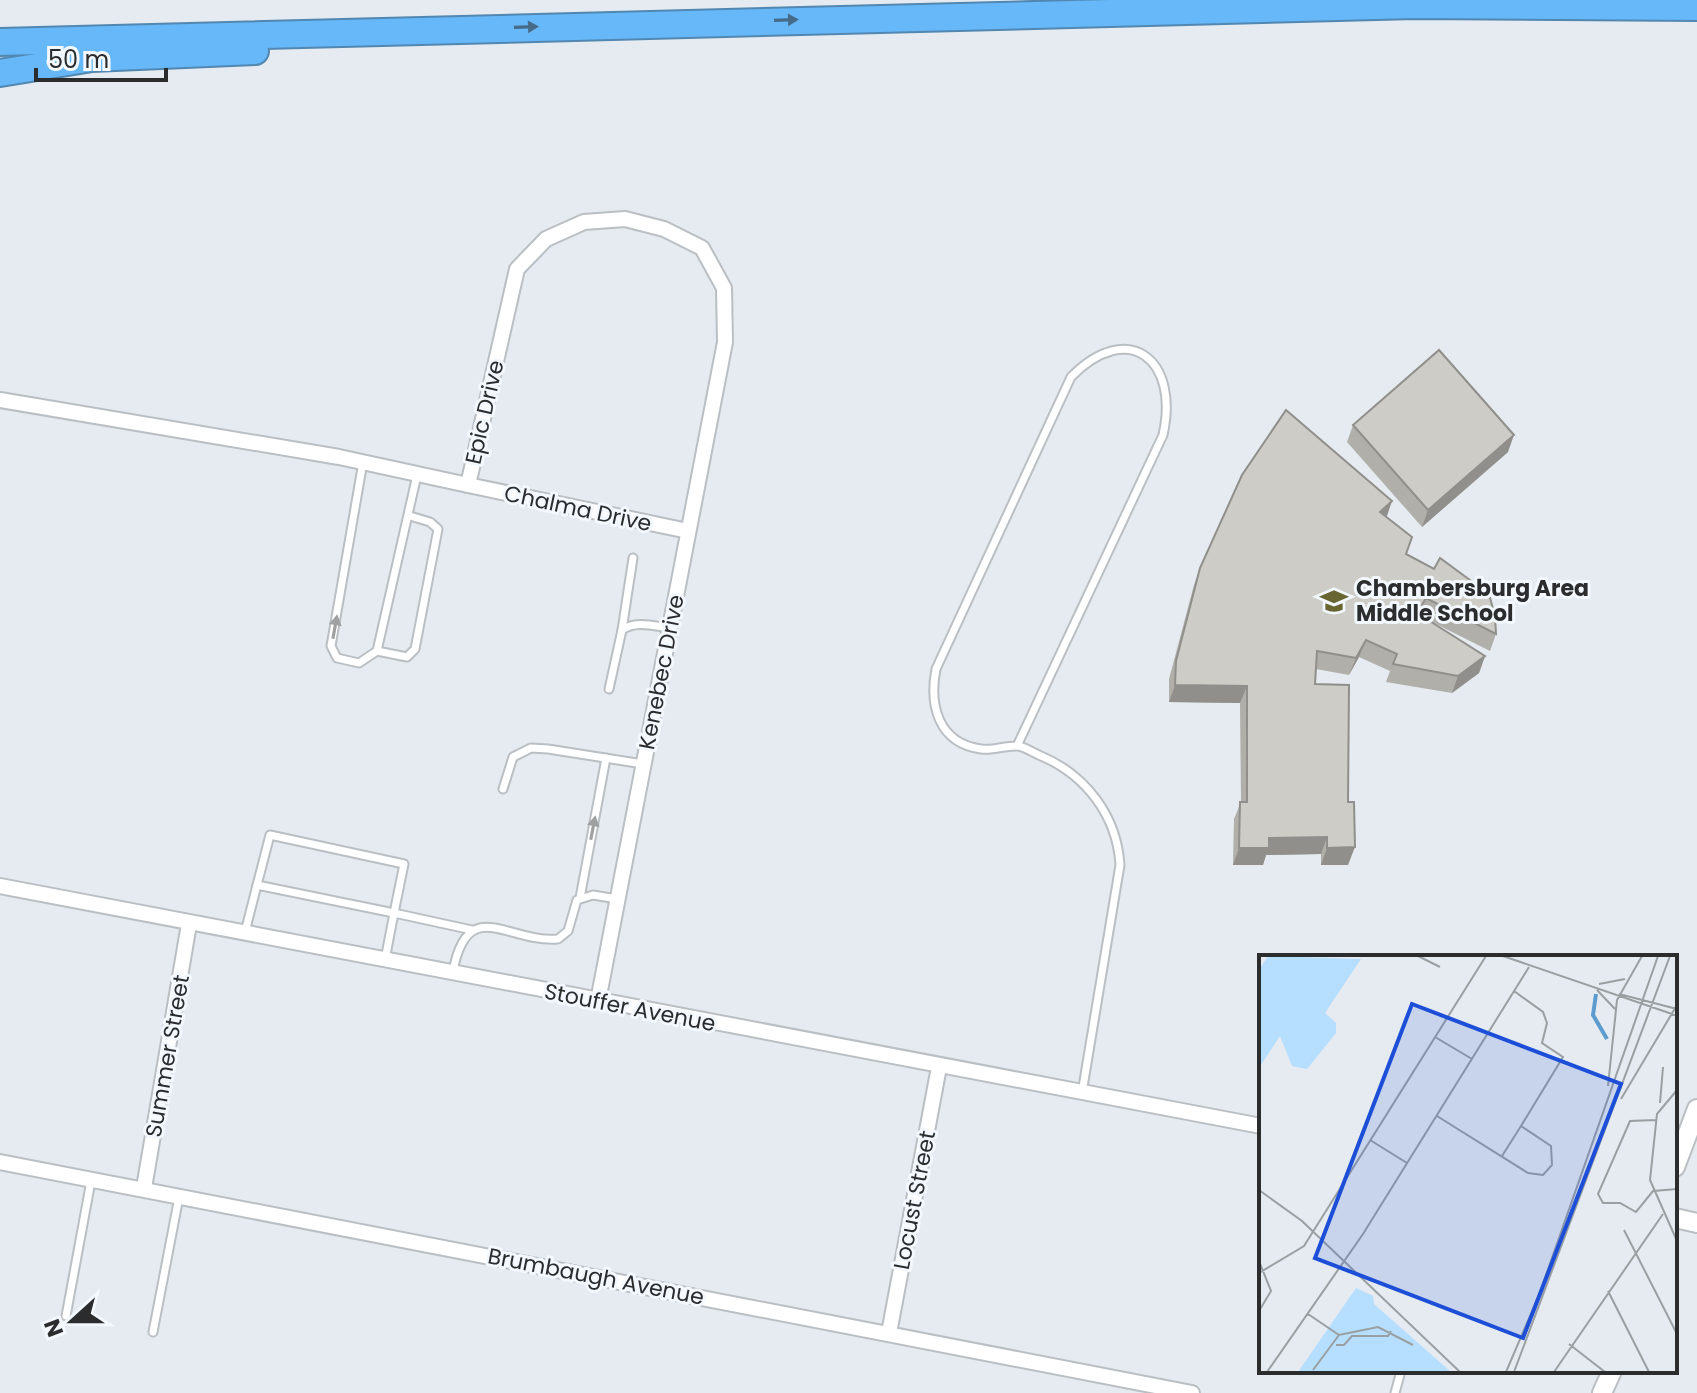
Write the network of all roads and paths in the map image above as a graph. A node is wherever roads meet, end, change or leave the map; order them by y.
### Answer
1 (1697, 7) edge
2 (476, 28) junction
3 (0, 42) edge
4 (0, 73) edge
5 (725, 342) joint
6 (0, 400) edge
7 (363, 462) junction
8 (417, 475) junction
9 (468, 485) junction
10 (410, 516) junction
11 (688, 531) junction
12 (633, 558) dead end
13 (670, 628) junction
14 (622, 630) junction
15 (377, 651) junction
16 (609, 689) dead end
17 (1017, 746) junction
18 (606, 758) junction
19 (643, 764) junction
20 (503, 789) dead end
21 (257, 885) junction
22 (0, 886) edge
23 (580, 898) junction
24 (617, 899) junction
25 (394, 913) junction
26 (189, 924) junction
27 (472, 930) junction
28 (245, 934) junction
29 (385, 961) junction
30 (453, 974) junction
31 (598, 1001) junction
32 (939, 1067) junction
33 (1082, 1093) junction
34 (1697, 1109) edge
35 (1259, 1126) edge
36 (0, 1162) edge
37 (1677, 1162) edge
38 (91, 1178) junction
39 (144, 1188) junction
40 (179, 1195) junction
41 (1677, 1218) edge
42 (1697, 1223) edge
43 (66, 1316) dead end
44 (153, 1332) dead end
45 (889, 1333) junction
46 (1400, 1373) edge
47 (1611, 1373) edge
48 (1192, 1393) edge
49 (1395, 1393) edge
50 (1602, 1393) edge

2 -> 1 highway
2 - 3 highway
2 - 4 highway
5 - 9 street, Epic Drive
5 - 11 street, Kenebec Drive
6 - 7 street, Epic Drive
7 - 8 street, Epic Drive
15 -> 7 lane
8 - 9 street, Epic Drive
8 - 10 lane
9 - 11 street, Chalma Drive
10 - 15 lane
10 - 15 lane
11 - 13 street, Kenebec Drive
12 - 14 lane
13 - 14 lane
13 - 19 street, Kenebec Drive
14 - 16 lane
17 - 17 lane
17 - 33 lane
18 - 19 lane
18 - 20 lane
23 -> 18 lane
19 - 24 street, Kenebec Drive
21 - 25 lane
21 - 25 lane
21 - 28 lane
22 - 26 street, Stouffer Avenue
23 - 24 lane
23 - 27 lane
24 - 31 street, Kenebec Drive
25 - 27 lane
25 - 29 lane
26 - 28 street, Stouffer Avenue
26 - 39 street, Summer Street
27 - 30 lane
28 - 29 street, Stouffer Avenue
29 - 30 street, Stouffer Avenue
30 - 31 street, Stouffer Avenue
31 - 32 street, Stouffer Avenue
32 - 33 street, Stouffer Avenue
32 - 45 street, Locust Street
33 - 35 street, Stouffer Avenue
34 - 37 street
36 - 38 street, Brumbaugh Avenue
38 - 39 street, Brumbaugh Avenue
38 - 43 lane
39 - 40 street, Brumbaugh Avenue
40 - 44 lane
40 - 45 street, Brumbaugh Avenue
41 - 42 street
45 - 48 street, Brumbaugh Avenue
46 - 49 lane
47 - 50 street

